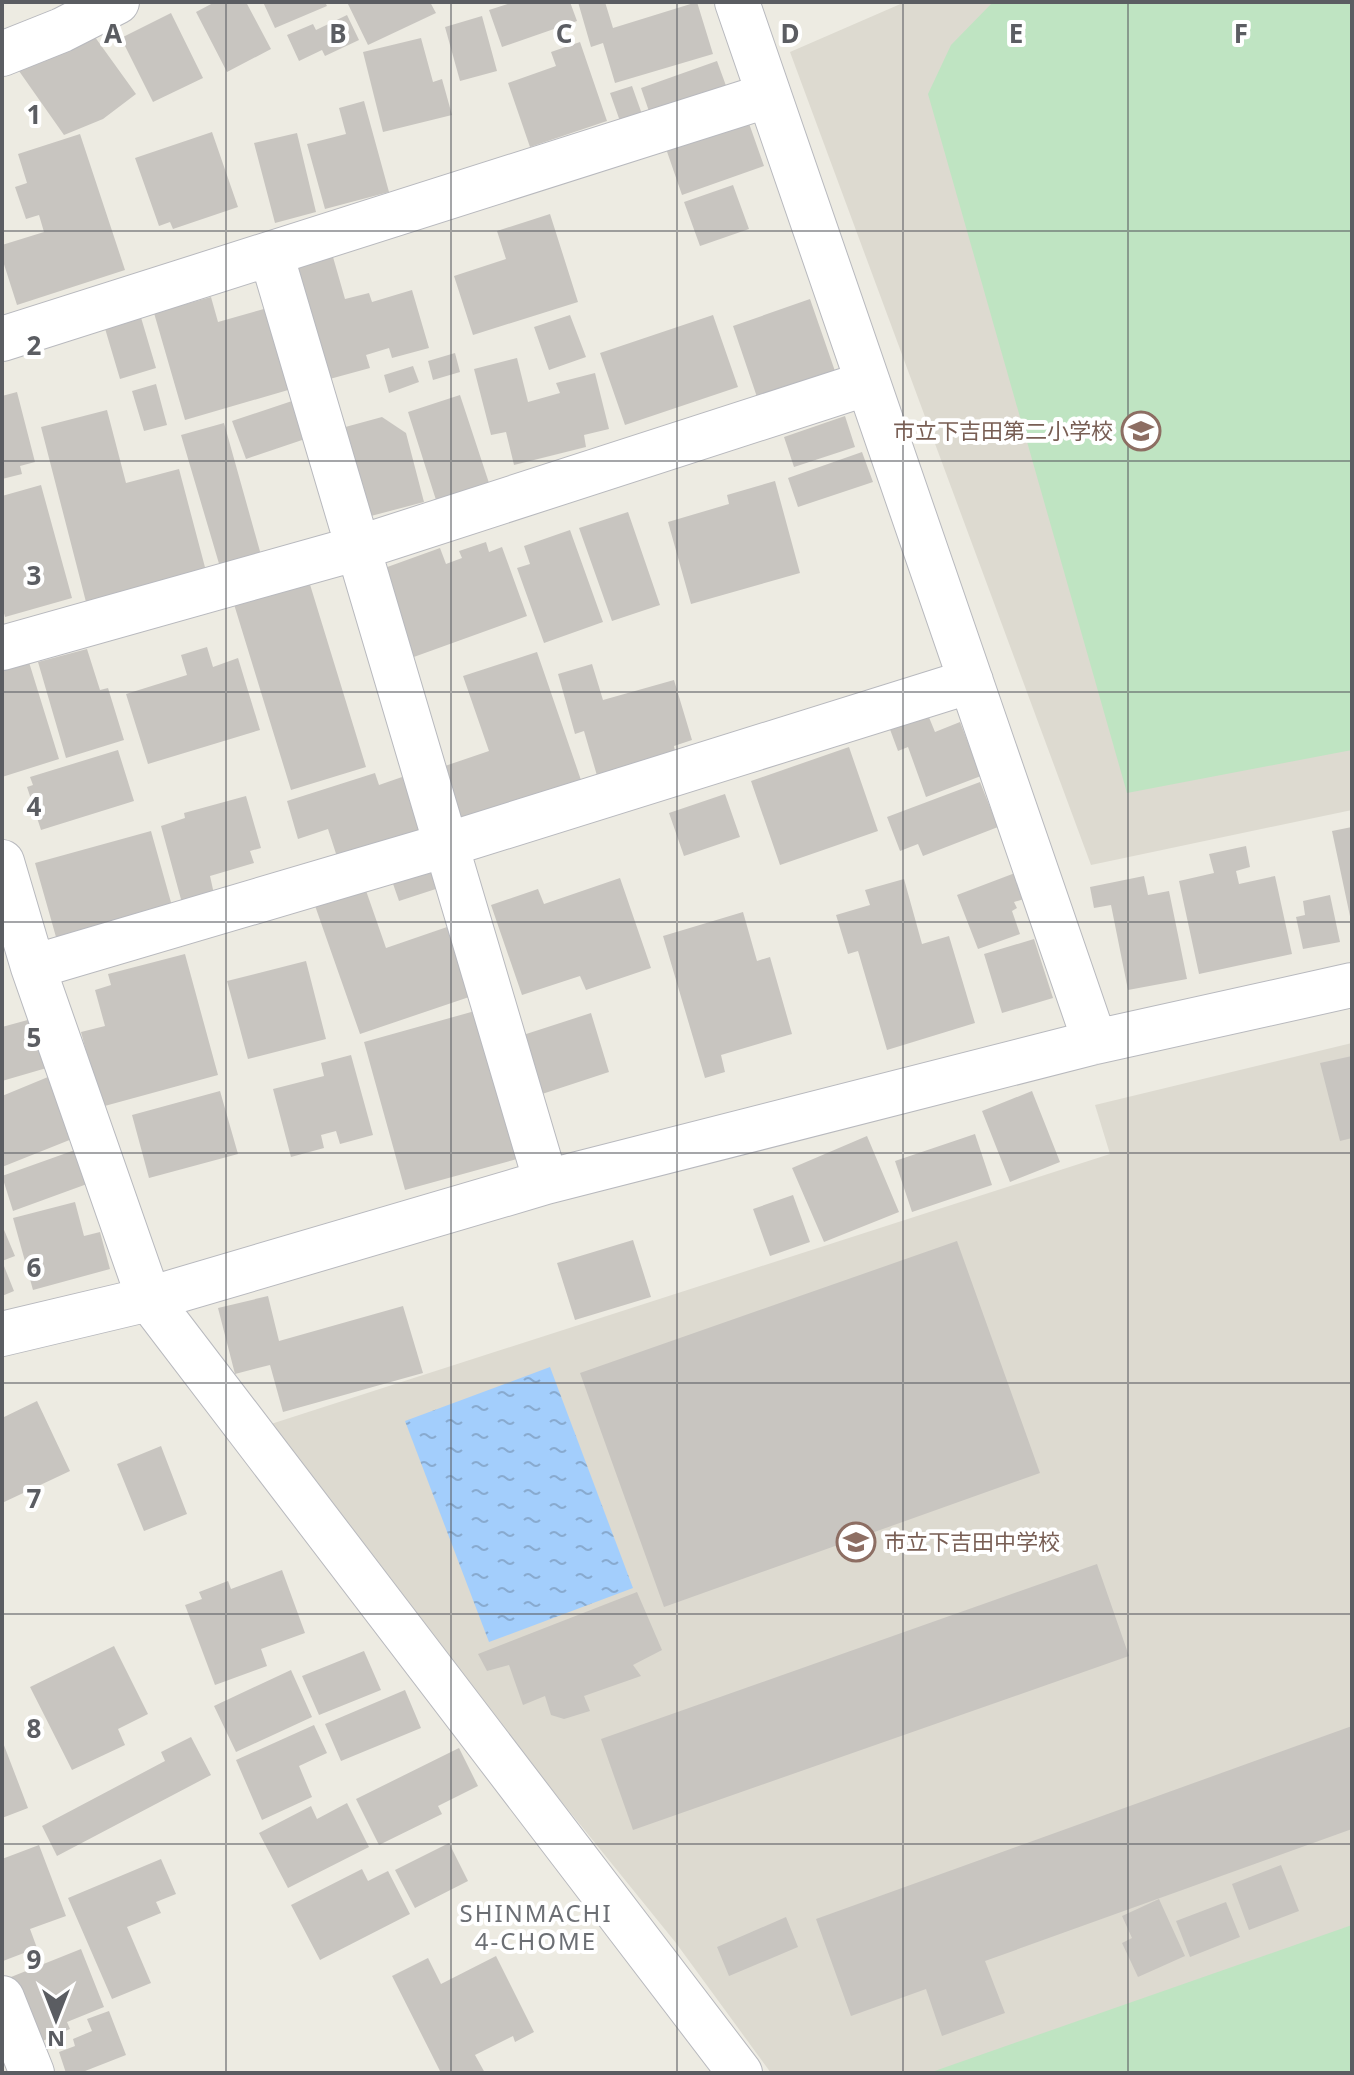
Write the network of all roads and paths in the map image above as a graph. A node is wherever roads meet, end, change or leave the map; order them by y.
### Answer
1 (117, 2) edge
2 (737, 2) edge
3 (2, 54) edge
4 (769, 95) junction
5 (271, 254) junction
6 (2, 339) edge
7 (868, 383) junction
8 (358, 548) junction
9 (2, 648) edge
10 (971, 681) junction
11 (446, 845) junction
12 (2, 862) edge
13 (33, 967) junction
14 (1352, 985) edge
15 (1095, 1042) junction
16 (546, 1182) junction
17 (149, 1299) junction
18 (2, 1334) edge
19 (2, 1998) edge
20 (32, 2073) edge
21 (740, 2073) edge

1 - 3 street
2 - 4 street
4 - 5 street
4 - 7 street
5 - 6 street
5 - 8 street
7 - 8 street
7 - 10 street
8 - 9 street
8 - 11 street
10 - 11 street
10 - 15 street
11 - 13 street
11 - 16 street
12 - 13 street
13 - 17 street
14 - 15 street
15 - 16 street
16 - 17 street
17 - 18 street
17 - 21 street
19 - 20 street

